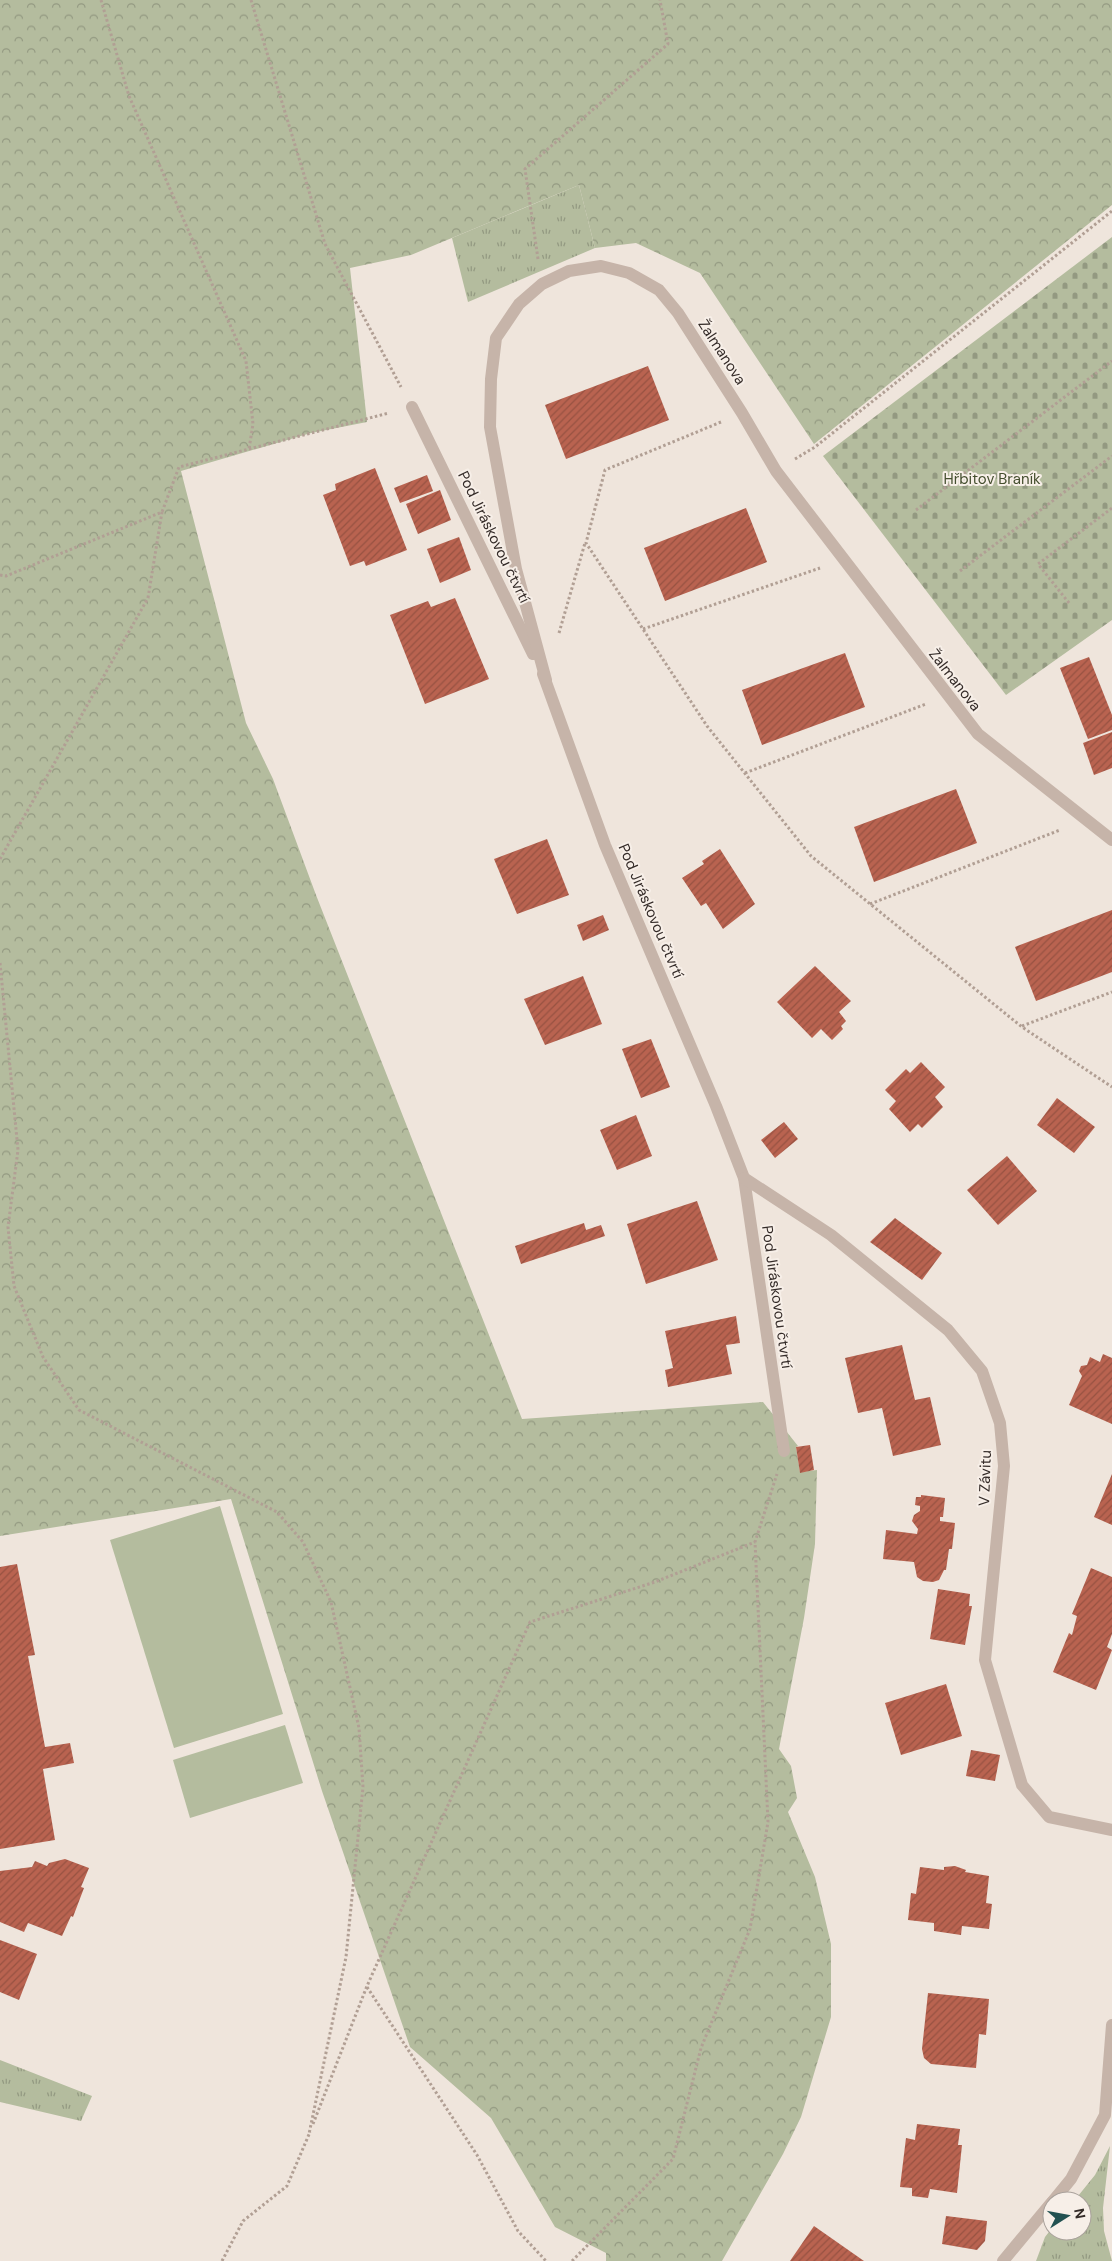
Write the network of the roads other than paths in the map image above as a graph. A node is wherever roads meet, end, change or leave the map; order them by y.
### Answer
1 (412, 407) road end
2 (546, 680) junction
3 (1112, 840) edge
4 (744, 1178) junction
5 (784, 1451) road end
6 (1112, 1830) edge
7 (1112, 2024) edge
8 (1061, 2191) edge
9 (1042, 2213) edge
10 (1003, 2261) edge

1 - 2 street, Pod Jiráskovou čtvrtí
2 - 3 street, Žalmanova
2 - 4 street, Pod Jiráskovou čtvrtí
4 - 5 street, Pod Jiráskovou čtvrtí
4 - 6 street, V Závitu
7 - 8 street
9 - 10 street

